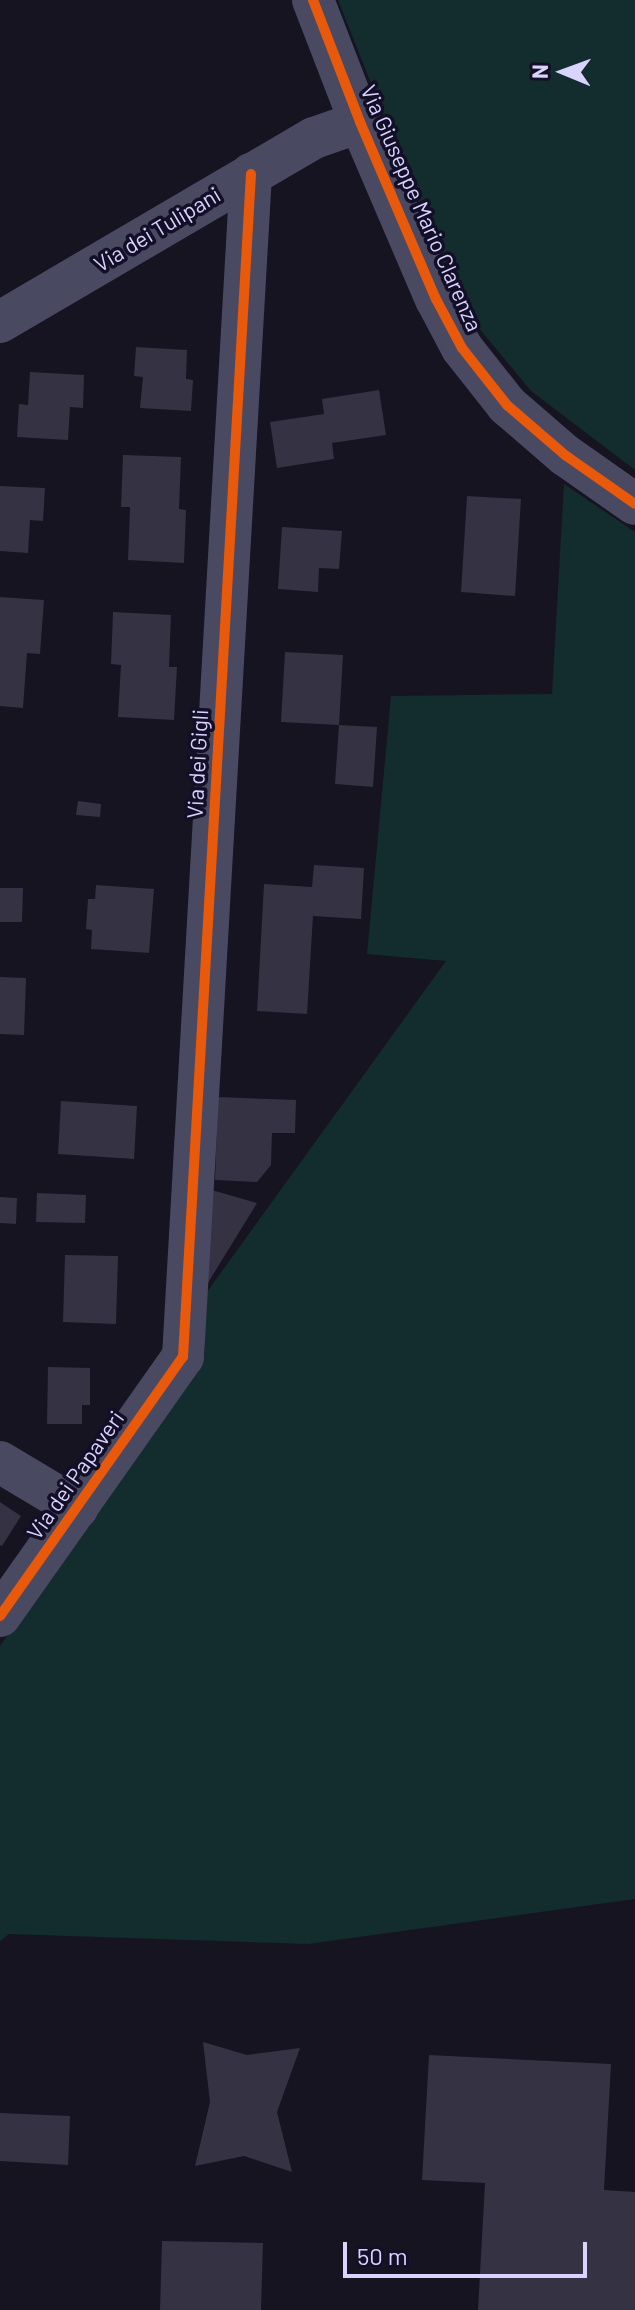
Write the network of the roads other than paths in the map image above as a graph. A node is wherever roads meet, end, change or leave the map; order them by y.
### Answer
1 (313, 0) edge
2 (360, 122) junction
3 (251, 174) junction
4 (0, 322) edge
5 (635, 504) edge
6 (183, 1357) joint
7 (0, 1462) edge
8 (77, 1508) junction
9 (0, 1616) edge

1 - 2 street, Via Giuseppe Mario Clarenza
2 - 3 street, Via dei Tulipani
2 - 5 street, Via Giuseppe Mario Clarenza
3 - 4 street, Via dei Tulipani
3 - 6 street, Via dei Gigli
6 - 8 street, Via dei Papaveri
7 - 8 street
8 - 9 street, Via dei Papaveri

